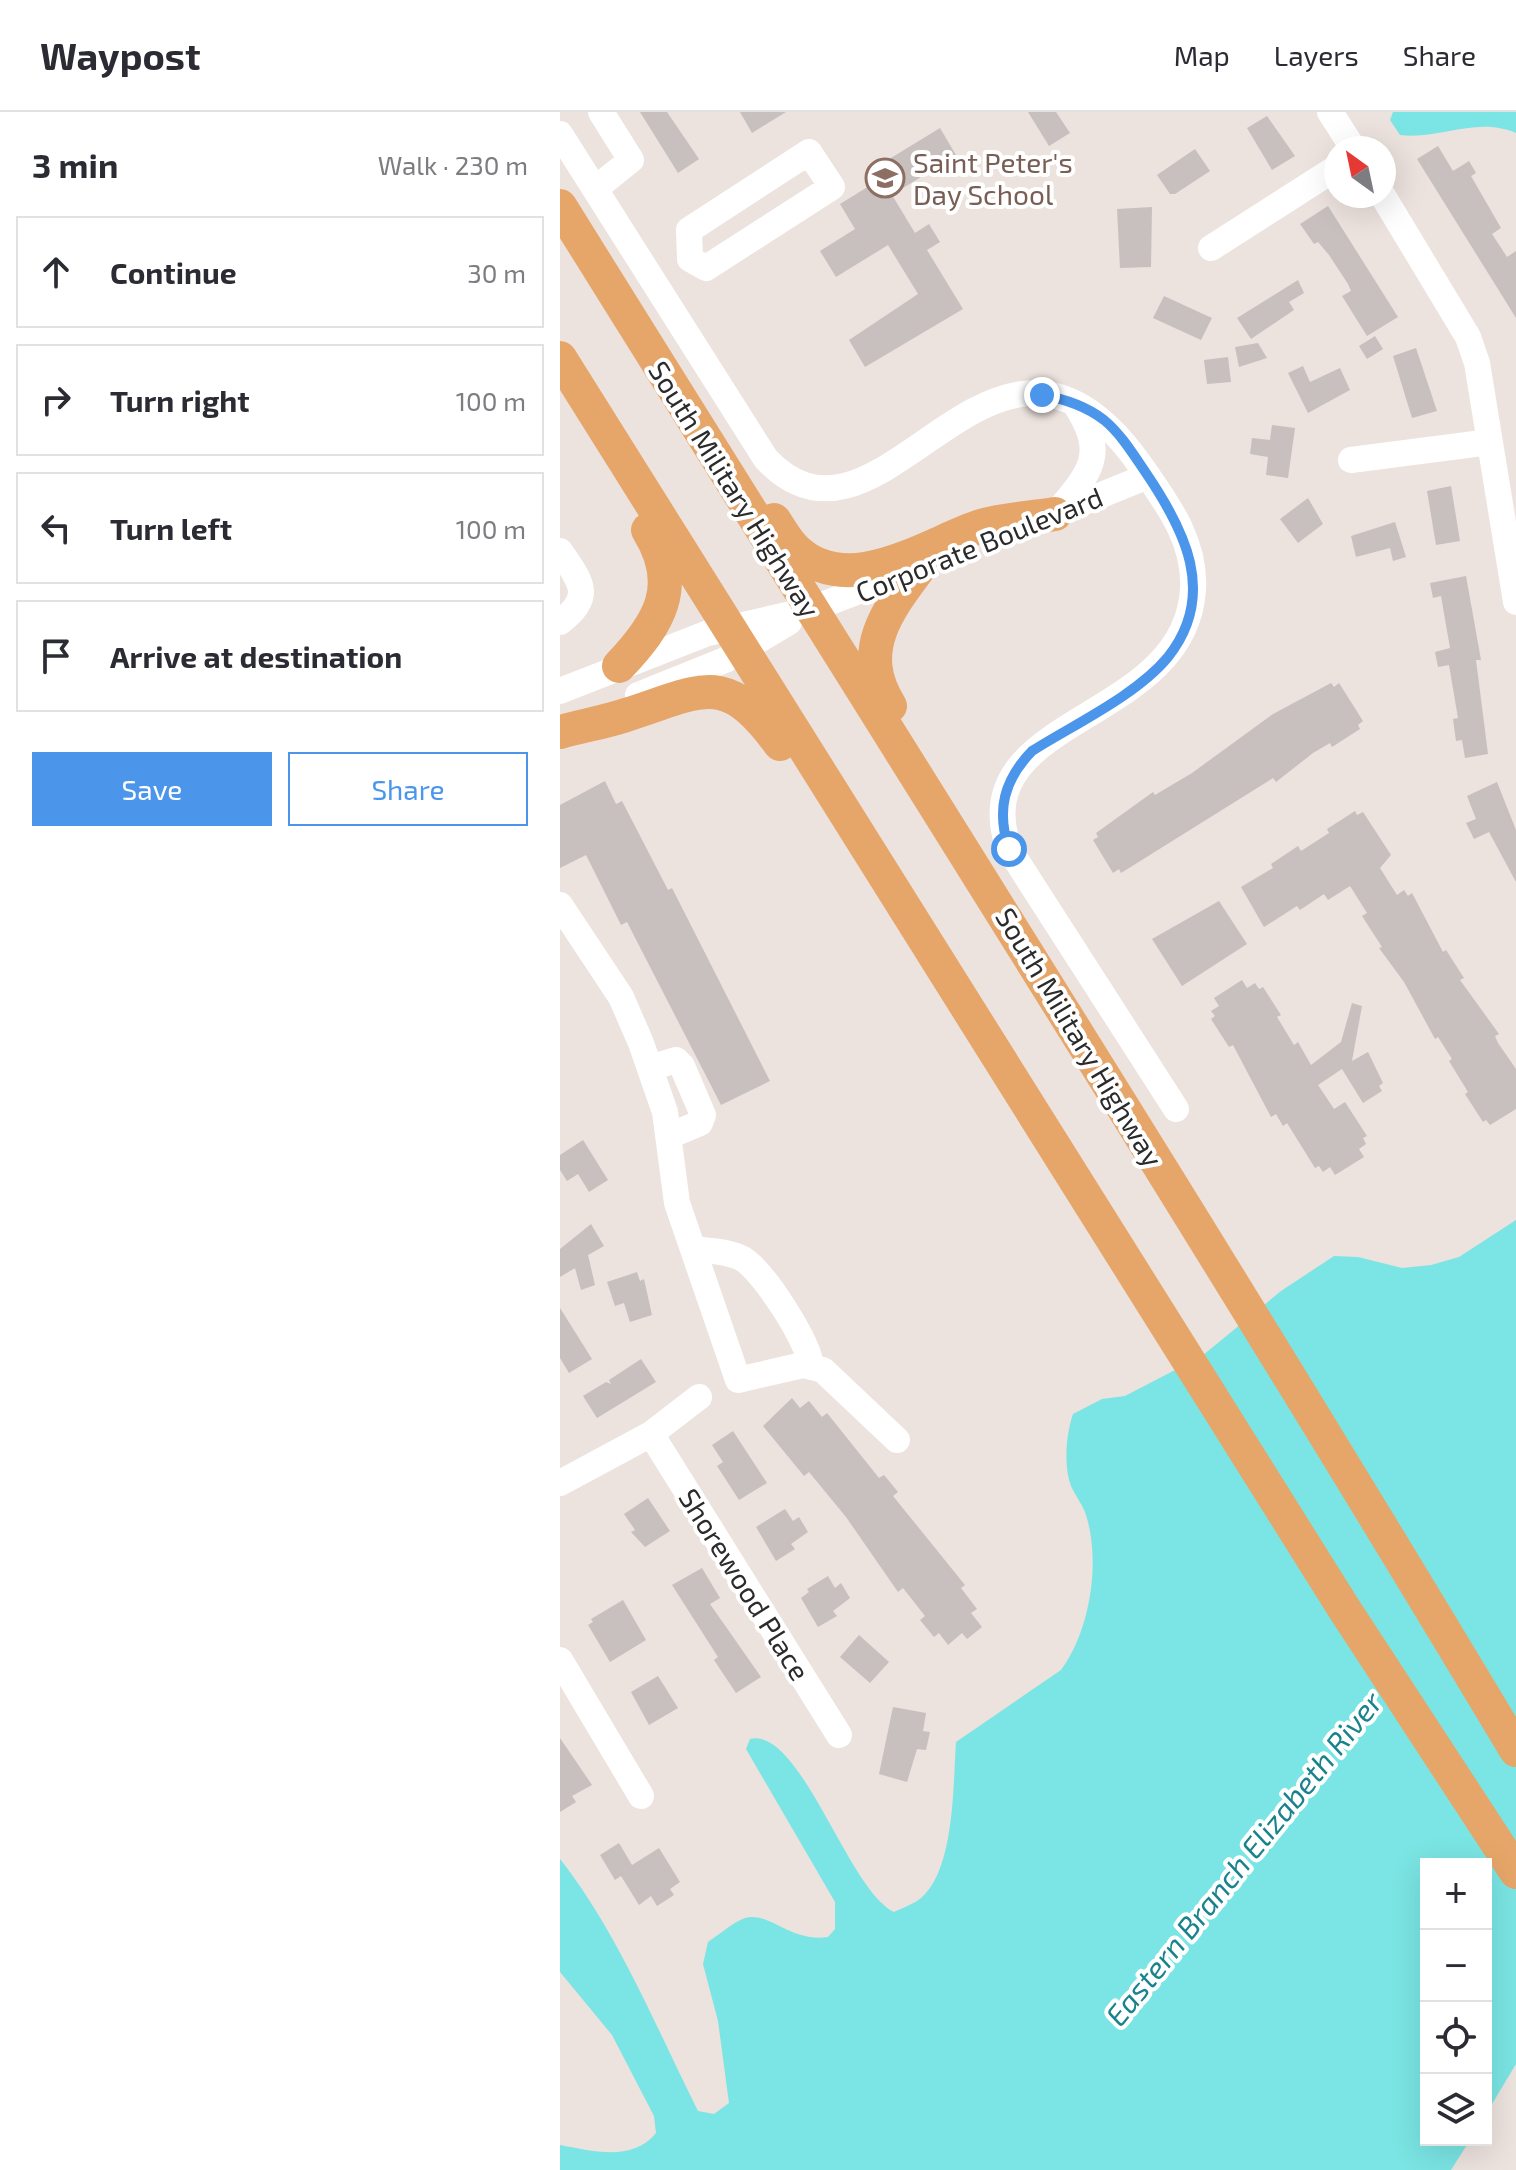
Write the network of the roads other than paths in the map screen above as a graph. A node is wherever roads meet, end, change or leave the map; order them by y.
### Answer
1 (590, 112) edge
2 (601, 112) edge
3 (1330, 112) edge
4 (560, 133) edge
5 (1345, 136) edge
6 (1324, 176) edge
7 (595, 189) junction
8 (560, 206) edge
9 (1390, 208) edge
10 (1211, 248) dead end
11 (690, 259) junction
12 (654, 282) junction
13 (560, 358) edge
14 (560, 374) edge
15 (1075, 404) junction
16 (689, 414) junction
17 (1490, 442) junction
18 (1351, 460) dead end
19 (1148, 476) junction
20 (1055, 514) junction
21 (560, 551) edge
22 (920, 567) junction
23 (1516, 602) edge
24 (809, 610) junction
25 (560, 622) edge
26 (736, 639) junction
27 (619, 666) junction
28 (562, 691) edge
29 (560, 729) edge
30 (860, 840) junction
31 (979, 872) junction
32 (560, 905) edge
33 (650, 1068) junction
34 (1176, 1109) dead end
35 (669, 1136) junction
36 (693, 1249) junction
37 (811, 1366) junction
38 (699, 1397) dead end
39 (651, 1434) junction
40 (897, 1440) dead end
41 (564, 1471) edge
42 (560, 1660) edge
43 (839, 1735) dead end
44 (1516, 1750) edge
45 (641, 1796) dead end
46 (1516, 1872) edge

1 - 4 street
2 - 7 street
3 - 5 street
4 - 7 street
6 - 10 street
7 - 12 street
8 - 16 main road, South Military Highway
9 - 17 street
11 - 11 street
11 - 12 street
12 - 15 street
13 - 26 main road
14 - 27 main road
15 - 19 street
15 - 20 street
16 - 20 main road
16 - 24 main road, South Military Highway
17 - 18 street
17 - 23 street
19 - 20 street, Corporate Boulevard
19 - 34 street
20 - 22 street, Corporate Boulevard
21 - 25 street
22 - 24 street, Corporate Boulevard
22 - 31 main road
24 - 26 street, Corporate Boulevard
24 - 31 main road, South Military Highway
26 - 27 street, Corporate Boulevard
26 - 29 street, Corporate Boulevard
26 - 30 main road
27 - 28 street, Corporate Boulevard
29 - 30 main road
30 - 46 main road
31 - 44 main road, South Military Highway
32 - 33 street
33 - 35 street
33 - 35 street
35 - 36 street
36 - 37 street
36 - 37 street
37 - 40 street
38 - 39 street
39 - 41 street
39 - 43 street, Shorewood Place
42 - 45 street

